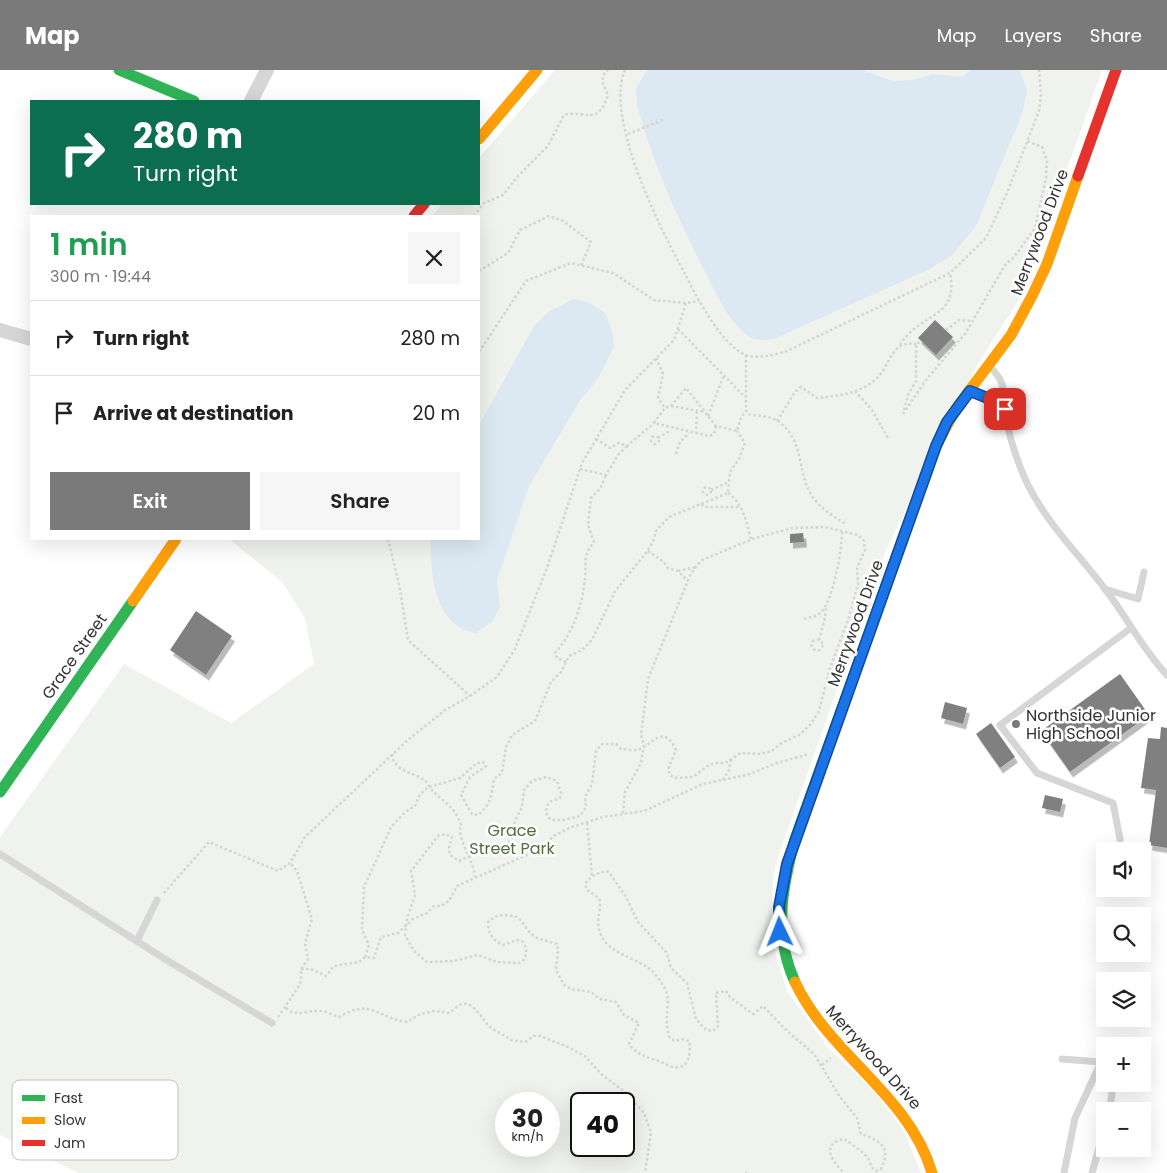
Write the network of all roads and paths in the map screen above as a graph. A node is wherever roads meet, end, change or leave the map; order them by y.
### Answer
1 (118, 70) edge
2 (267, 70) edge
3 (537, 70) edge
4 (608, 70) edge
5 (626, 70) edge
6 (1039, 70) edge
7 (1116, 72) edge
8 (192, 100) edge
9 (252, 100) edge
10 (665, 118) dead end
11 (628, 134) junction
12 (480, 137) edge
13 (1027, 141) junction
14 (423, 205) edge
15 (415, 215) edge
16 (475, 215) edge
17 (581, 266) junction
18 (480, 270) edge
19 (950, 273) junction
20 (699, 301) junction
21 (686, 303) junction
22 (971, 321) junction
23 (678, 329) junction
24 (0, 330) edge
25 (946, 330) dead end
26 (30, 340) edge
27 (921, 341) dead end
28 (916, 344) junction
29 (900, 346) junction
30 (480, 350) edge
31 (746, 354) junction
32 (656, 358) junction
33 (989, 366) junction
34 (724, 375) junction
35 (855, 391) junction
36 (970, 391) junction
37 (746, 398) junction
38 (670, 406) junction
39 (665, 408) junction
40 (1005, 409) junction
41 (698, 410) junction
42 (746, 410) junction
43 (705, 412) junction
44 (708, 416) junction
45 (777, 421) junction
46 (654, 423) junction
47 (716, 426) junction
48 (672, 429) junction
49 (737, 431) junction
50 (689, 432) junction
51 (696, 434) junction
52 (658, 438) dead end
53 (596, 439) junction
54 (889, 440) dead end
55 (627, 446) junction
56 (676, 454) dead end
57 (580, 469) junction
58 (606, 475) junction
59 (729, 482) junction
60 (711, 490) dead end
61 (728, 493) junction
62 (701, 505) junction
63 (740, 507) junction
64 (846, 524) dead end
65 (842, 532) junction
66 (175, 540) edge
67 (388, 540) edge
68 (751, 540) junction
69 (648, 551) junction
70 (696, 567) junction
71 (678, 571) junction
72 (1144, 572) dead end
73 (688, 582) junction
74 (1106, 589) junction
75 (826, 605) junction
76 (804, 619) dead end
77 (1131, 628) junction
78 (819, 640) junction
79 (566, 662) junction
80 (1167, 675) edge
81 (470, 696) junction
82 (644, 745) junction
83 (392, 754) junction
84 (825, 755) junction
85 (731, 759) junction
86 (723, 780) junction
87 (429, 787) junction
88 (0, 792) edge
89 (623, 813) junction
90 (587, 823) junction
91 (1120, 840) dead end
92 (0, 854) edge
93 (470, 856) junction
94 (290, 863) junction
95 (592, 876) junction
96 (475, 877) junction
97 (157, 900) joint
98 (406, 926) junction
99 (137, 942) junction
100 (365, 957) junction
101 (301, 969) junction
102 (286, 1008) junction
103 (272, 1023) joint
104 (1062, 1059) dead end
105 (1096, 1065) edge
106 (1096, 1079) edge
107 (1097, 1157) edge
108 (645, 1173) edge
109 (844, 1173) edge
110 (932, 1173) edge
111 (1064, 1173) edge
112 (1091, 1173) edge

1 - 8 street
2 - 9 street
3 - 12 street
4 - 16 path
5 - 11 path
6 - 13 path
7 - 33 street, Merrywood Drive
10 - 11 path
11 - 20 path
13 - 19 path
13 - 22 path
14 - 15 street
17 - 18 path
17 - 21 path
17 - 30 path
19 - 29 path
19 - 31 path
20 - 21 path
20 - 31 path
21 - 23 path
22 - 25 path
22 - 28 path
23 - 32 path
23 - 34 path
24 - 26 street
27 - 28 path
28 - 29 path
29 - 35 path
31 - 37 path
32 - 39 path
32 - 53 path
33 - 36 street, Merrywood Drive
33 - 40 lane
34 - 37 path
34 - 44 path
35 - 45 path
35 - 54 path
36 - 40 lane
36 - 84 street, Merrywood Drive
37 - 42 path
38 - 39 path
38 - 41 path
38 - 43 path
39 - 46 path
40 - 74 lane
41 - 43 path
41 - 51 path
42 - 45 path
42 - 49 path
43 - 44 path
44 - 47 path
45 - 64 path
46 - 48 path
46 - 55 path
47 - 49 path
47 - 51 path
48 - 50 path
48 - 52 path
49 - 59 path
50 - 51 path
50 - 56 path
53 - 55 path
53 - 57 path
55 - 58 path
57 - 58 path
57 - 81 path
58 - 79 path
59 - 60 path
59 - 61 path
61 - 62 path
61 - 63 path
62 - 63 path
62 - 69 path
63 - 68 path
65 - 68 path
65 - 75 path
65 - 85 path
66 - 88 street, Grace Street
67 - 81 path
68 - 70 path
69 - 71 path
69 - 79 path
70 - 71 path
70 - 73 path
71 - 73 path
72 - 74 lane
73 - 82 path
74 - 77 lane
75 - 76 path
75 - 78 path
77 - 80 lane
77 - 91 lane
78 - 78 path
79 - 87 path
81 - 83 path
82 - 85 path
82 - 89 path
82 - 93 path
83 - 87 path
83 - 94 path
84 - 86 path
84 - 110 street, Merrywood Drive
85 - 86 path
86 - 89 path
87 - 93 path
87 - 100 path
89 - 90 path
90 - 95 path
90 - 96 path
92 - 99 lane
93 - 96 path
93 - 98 path
94 - 97 path
94 - 101 path
95 - 98 path
95 - 109 path
96 - 98 path
97 - 99 lane
98 - 100 path
99 - 103 lane
100 - 101 path
101 - 102 path
102 - 103 path
102 - 108 path
104 - 105 lane
106 - 111 lane
107 - 112 lane

